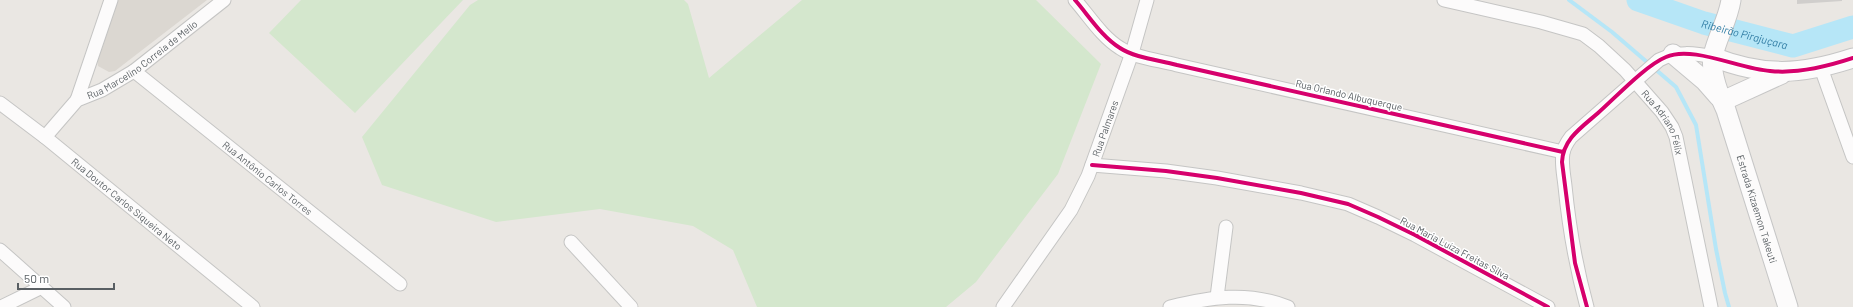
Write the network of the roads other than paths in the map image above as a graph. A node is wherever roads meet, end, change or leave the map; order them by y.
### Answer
1 (111, 0) edge
2 (224, 0) edge
3 (1075, 0) edge
4 (1147, 0) edge
5 (1444, 0) edge
6 (1735, 6) edge
7 (1722, 51) junction
8 (1132, 54) junction
9 (1853, 58) edge
10 (1672, 59) junction
11 (1821, 68) junction
12 (134, 71) junction
13 (1786, 73) junction
14 (1636, 79) junction
15 (77, 100) junction
16 (1724, 102) junction
17 (0, 103) edge
18 (45, 137) junction
19 (1562, 152) junction
20 (1852, 153) edge
21 (1092, 165) junction
22 (1226, 227) dead end
23 (571, 242) dead end
24 (0, 250) edge
25 (400, 284) dead end
26 (42, 288) junction
27 (1217, 297) junction
28 (1, 307) edge
29 (64, 307) edge
30 (253, 307) edge
31 (631, 307) edge
32 (1003, 307) edge
33 (1170, 307) edge
34 (1288, 307) edge
35 (1548, 307) edge
36 (1587, 307) edge
37 (1711, 307) edge
38 (1788, 307) edge

1 - 15 street
2 - 12 street, Rua Marcelino Correia de Mello
3 - 8 street, Rua Orlando Albuquerque
4 - 8 street, Rua Palmares
5 - 14 street, Rua Adriano Félix
6 - 7 main road, Estrada Kizaemon Takeuti
7 - 10 street
7 - 13 main road
7 - 16 main road, Estrada Kizaemon Takeuti
8 - 19 street, Rua Orlando Albuquerque
8 - 21 street, Rua Palmares
9 - 11 main road
10 - 14 street
10 - 16 main road
11 - 13 main road
11 - 20 street
12 - 15 street, Rua Marcelino Correia de Mello
12 - 25 street, Rua Antônio Carlos Torres
13 - 16 main road
14 - 19 street
14 - 37 street, Rua Adriano Félix
15 - 18 street, Rua Marcelino Correia de Mello
16 - 38 main road, Estrada Kizaemon Takeuti
17 - 18 street, Rua Doutor Carlos Siqueira Neto
18 - 30 street, Rua Doutor Carlos Siqueira Neto
19 - 36 street
21 - 32 street, Rua Palmares
21 - 35 street, Rua Maria Luíza Freitas Silva
22 - 27 street
23 - 31 street
24 - 26 street
26 - 28 street
26 - 29 street
27 - 33 street
27 - 34 street

